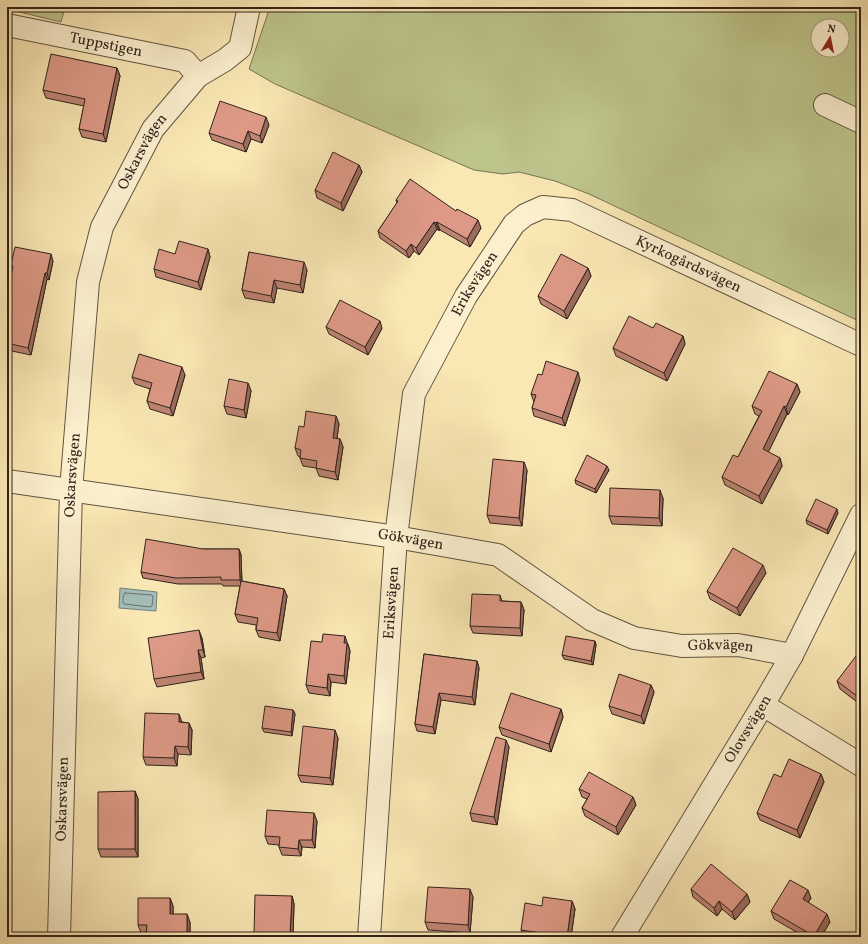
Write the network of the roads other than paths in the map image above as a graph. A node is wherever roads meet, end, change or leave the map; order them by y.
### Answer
1 (250, 7) edge
2 (7, 25) edge
3 (198, 76) junction
4 (825, 105) dead end
5 (861, 122) edge
6 (514, 224) joint
7 (861, 345) edge
8 (7, 480) edge
9 (71, 490) junction
10 (860, 518) edge
11 (396, 537) junction
12 (792, 655) junction
13 (763, 705) junction
14 (861, 765) edge
15 (59, 937) edge
16 (369, 937) edge
17 (622, 937) edge

1 - 3 street, Oskarsvägen
2 - 3 street, Tuppstigen
3 - 9 street, Oskarsvägen
4 - 5 street
6 - 7 street, Kyrkogårdsvägen
6 - 11 street, Eriksvägen
8 - 9 street, Gökvägen
9 - 11 street, Gökvägen
9 - 15 street, Oskarsvägen
10 - 12 street, Olovsvägen
11 - 12 street, Gökvägen
11 - 16 street, Eriksvägen
12 - 13 street, Olovsvägen
13 - 14 street
13 - 17 street, Olovsvägen

